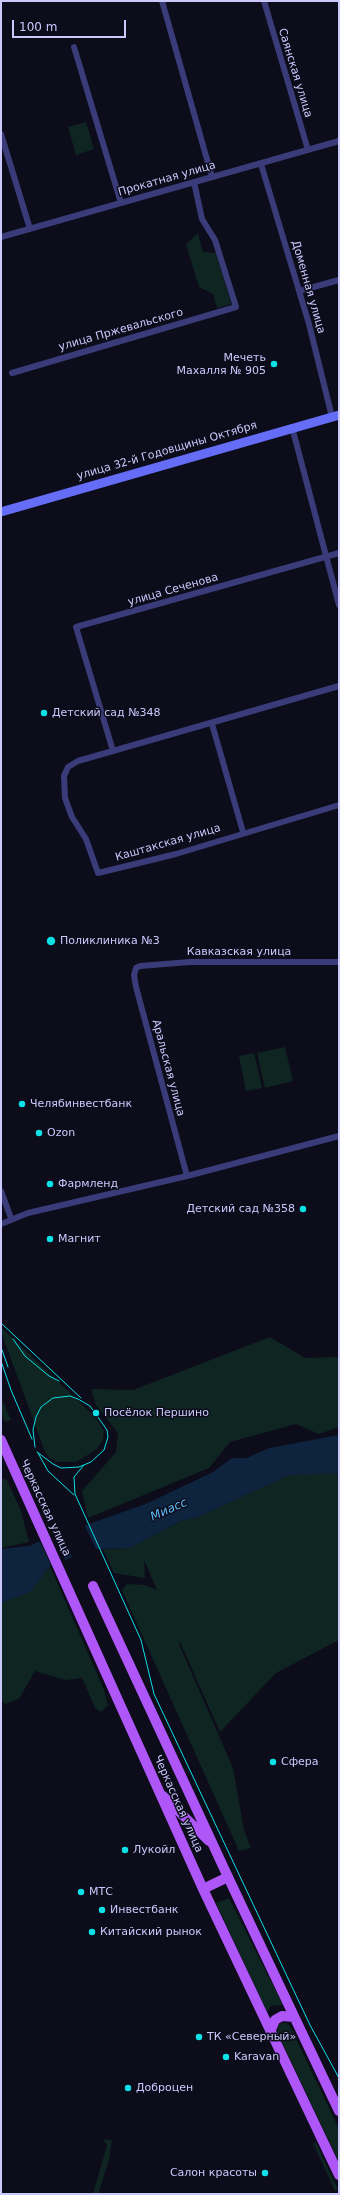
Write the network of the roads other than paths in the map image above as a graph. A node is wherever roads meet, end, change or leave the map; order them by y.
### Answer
1 (162, 1) edge
2 (264, 1) edge
3 (74, 47) dead end
4 (1, 134) edge
5 (339, 140) edge
6 (308, 150) junction
7 (261, 164) junction
8 (212, 177) junction
9 (194, 182) junction
10 (121, 203) junction
11 (30, 229) junction
12 (1, 237) edge
13 (339, 280) edge
14 (299, 291) junction
15 (12, 373) dead end
16 (335, 416) edge
17 (292, 427) junction
18 (1, 512) edge
19 (339, 553) edge
20 (325, 557) junction
21 (339, 605) edge
22 (339, 686) edge
23 (212, 724) junction
24 (112, 751) junction
25 (339, 805) edge
26 (243, 832) junction
27 (339, 962) edge
28 (140, 966) joint
29 (339, 1136) edge
30 (187, 1176) junction
31 (1, 1191) edge
32 (10, 1218) junction
33 (1, 1224) edge
34 (2, 1447) edge
35 (94, 1586) dead end
36 (159, 1792) junction
37 (214, 1847) junction
38 (228, 1877) junction
39 (203, 1889) junction
40 (294, 2017) junction
41 (271, 2030) junction
42 (339, 2111) edge
43 (339, 2175) edge

1 - 8 street
2 - 6 street, Саянская улица
3 - 10 street
4 - 11 street
5 - 6 street, Прокатная улица
6 - 7 street, Прокатная улица
7 - 8 street, Прокатная улица
7 - 14 street, Доменная улица
8 - 9 street, Прокатная улица
9 - 10 street, Прокатная улица
9 - 15 street, улица Пржевальского
10 - 11 street, Прокатная улица
11 - 12 street, Прокатная улица
13 - 14 street
14 - 16 street, Доменная улица
16 - 17 main road, улица 32-й Годовщины Октября
17 - 18 main road, улица 32-й Годовщины Октября
17 - 20 street
19 - 20 street, улица Сеченова
20 - 21 street
20 - 24 street, улица Сеченова
22 - 23 street
23 - 24 street
23 - 26 street
24 - 26 street, Каштакская улица
25 - 26 street, Каштакская улица
27 - 28 street, Кавказская улица
28 - 30 street, Аральская улица
29 - 30 street
30 - 32 street
31 - 32 street
32 - 33 street
34 - 36 main road, Черкасская улица
35 - 37 main road, Черкасская улица
36 - 37 main road
36 - 39 main road, Черкасская улица
37 - 38 main road, Черкасская улица
38 - 39 main road
38 - 40 main road, Черкасская улица
39 - 41 main road, Черкасская улица
40 - 41 main road
40 - 42 main road, Черкасская улица
41 - 43 main road, Черкасская улица

